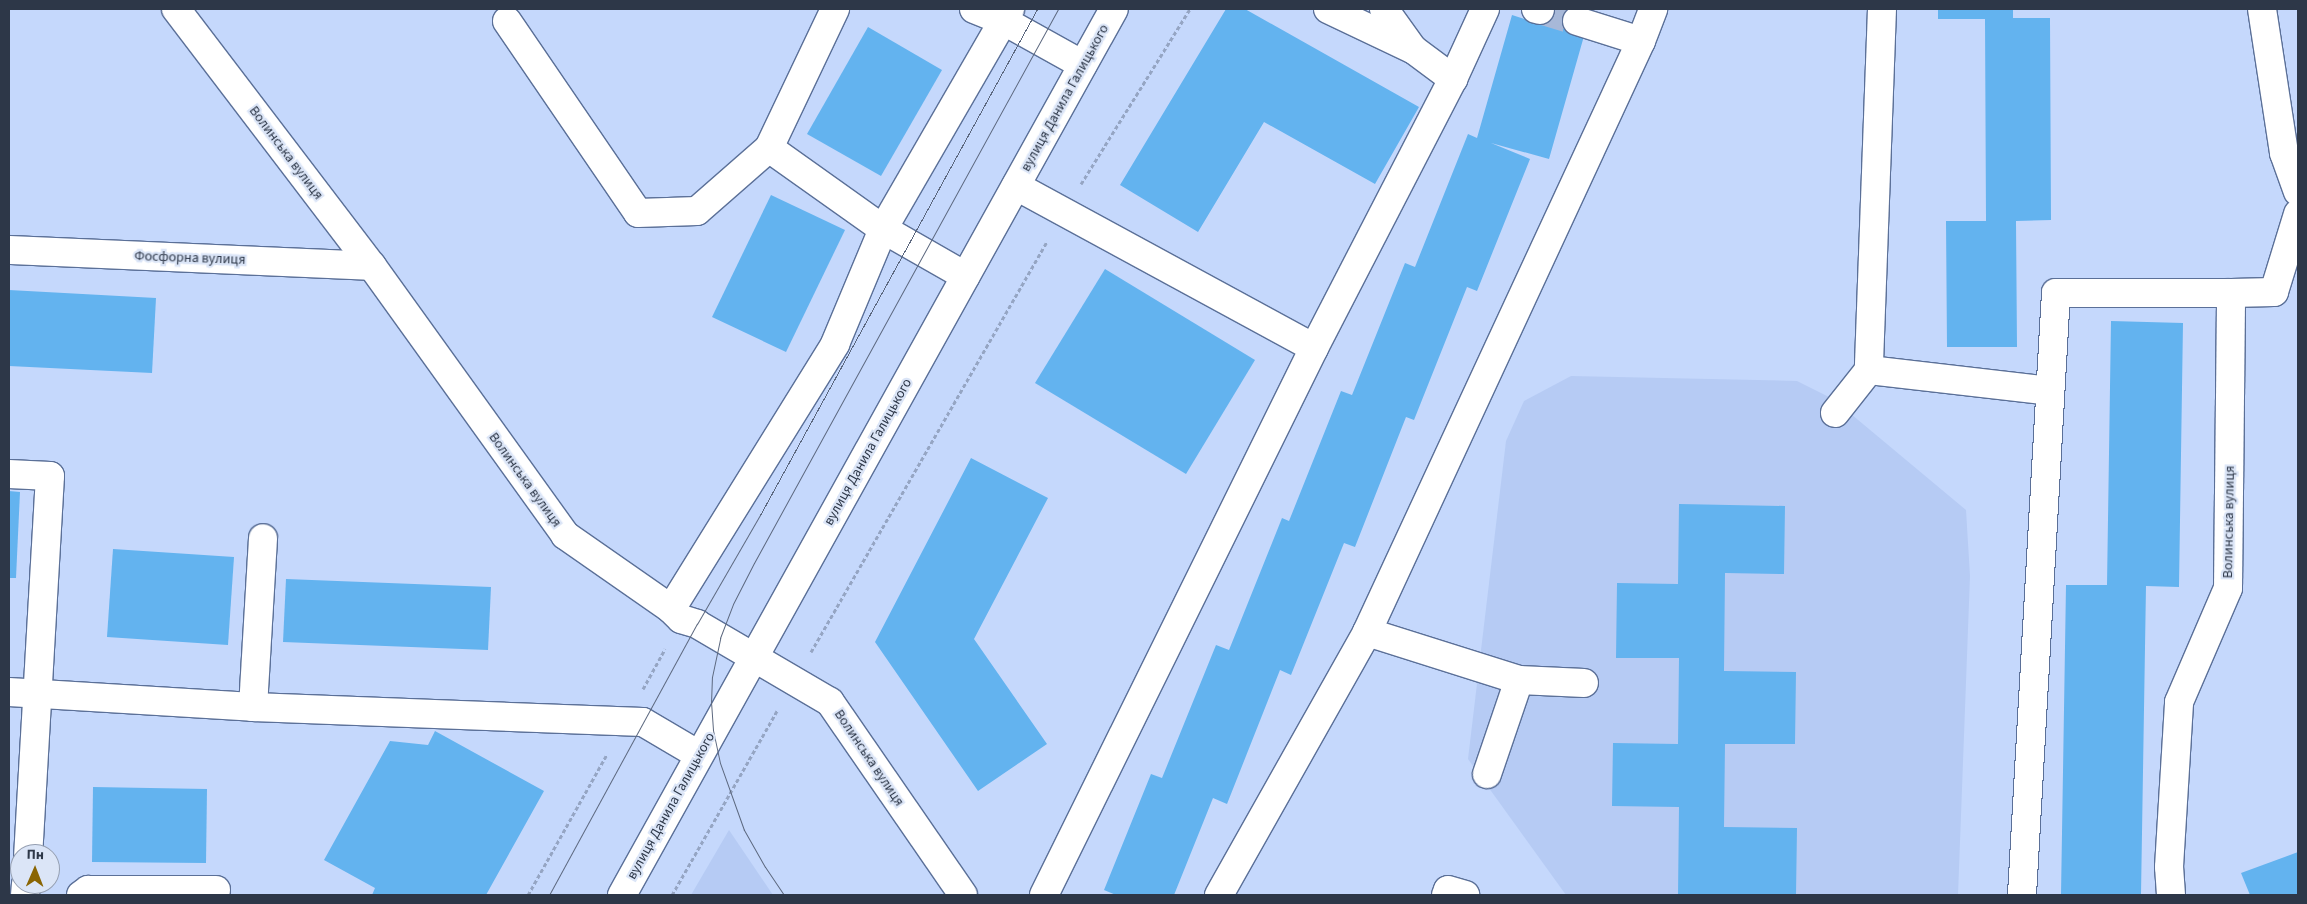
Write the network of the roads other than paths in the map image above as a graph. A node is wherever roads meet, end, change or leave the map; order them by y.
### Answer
1 (835, 9) edge
2 (974, 9) edge
3 (1114, 9) edge
4 (1328, 9) edge
5 (1384, 9) edge
6 (1485, 9) edge
7 (1653, 9) edge
8 (1882, 9) edge
9 (2262, 9) edge
10 (179, 10) edge
11 (1007, 15) edge
12 (507, 21) dead end
13 (1577, 21) tunnel mouth
14 (1641, 41) junction
15 (1414, 50) junction
16 (1083, 65) junction
17 (1453, 79) junction
18 (768, 148) junction
19 (1016, 186) junction
20 (2298, 192) edge
21 (2298, 214) edge
22 (883, 229) junction
23 (9, 250) edge
24 (372, 266) junction
25 (965, 276) junction
26 (2231, 293) junction
27 (1314, 348) junction
28 (1869, 370) junction
29 (2050, 391) junction
30 (1835, 413) dead end
31 (9, 474) edge
32 (263, 538) dead end
33 (676, 614) junction
34 (1367, 632) junction
35 (754, 658) junction
36 (1519, 680) junction
37 (1584, 683) dead end
38 (9, 692) edge
39 (37, 694) junction
40 (253, 708) junction
41 (699, 755) junction
42 (1486, 774) dead end
43 (29, 844) edge
44 (216, 890) dead end
45 (81, 895) edge
46 (622, 895) edge
47 (963, 895) edge
48 (1044, 895) edge
49 (1219, 895) edge
50 (1446, 895) edge
51 (1465, 895) edge
52 (2022, 895) edge
53 (2171, 895) edge

1 - 18 street
2 - 11 street
3 - 16 street, вулиця Данила Галицького
4 - 15 street
5 - 15 street
6 - 17 street
7 - 14 street
8 - 28 street
9 - 20 street
10 - 24 street, Волинська вулиця
11 - 16 street
11 - 22 street
12 - 18 street
13 - 14 street
14 - 34 street
15 - 17 street
16 - 19 street, вулиця Данила Галицького
17 - 27 street
18 - 22 street
19 - 25 street, вулиця Данила Галицького
19 - 27 street
21 - 26 street
22 - 25 street
22 - 33 street
23 - 24 street, Фосфорна вулиця
24 - 33 street, Волинська вулиця
25 - 35 street, вулиця Данила Галицького
26 - 29 street
26 - 53 street, Волинська вулиця
27 - 48 street
28 - 29 street
28 - 30 street
29 - 52 street
31 - 39 street
32 - 40 street
33 - 35 street, Волинська вулиця
34 - 36 street
34 - 49 street
35 - 41 street, вулиця Данила Галицького
35 - 47 street, Волинська вулиця
36 - 37 street
36 - 42 street
38 - 39 street
39 - 40 street
39 - 43 street
40 - 41 street
41 - 46 street, вулиця Данила Галицького
44 - 45 street
50 - 51 street

